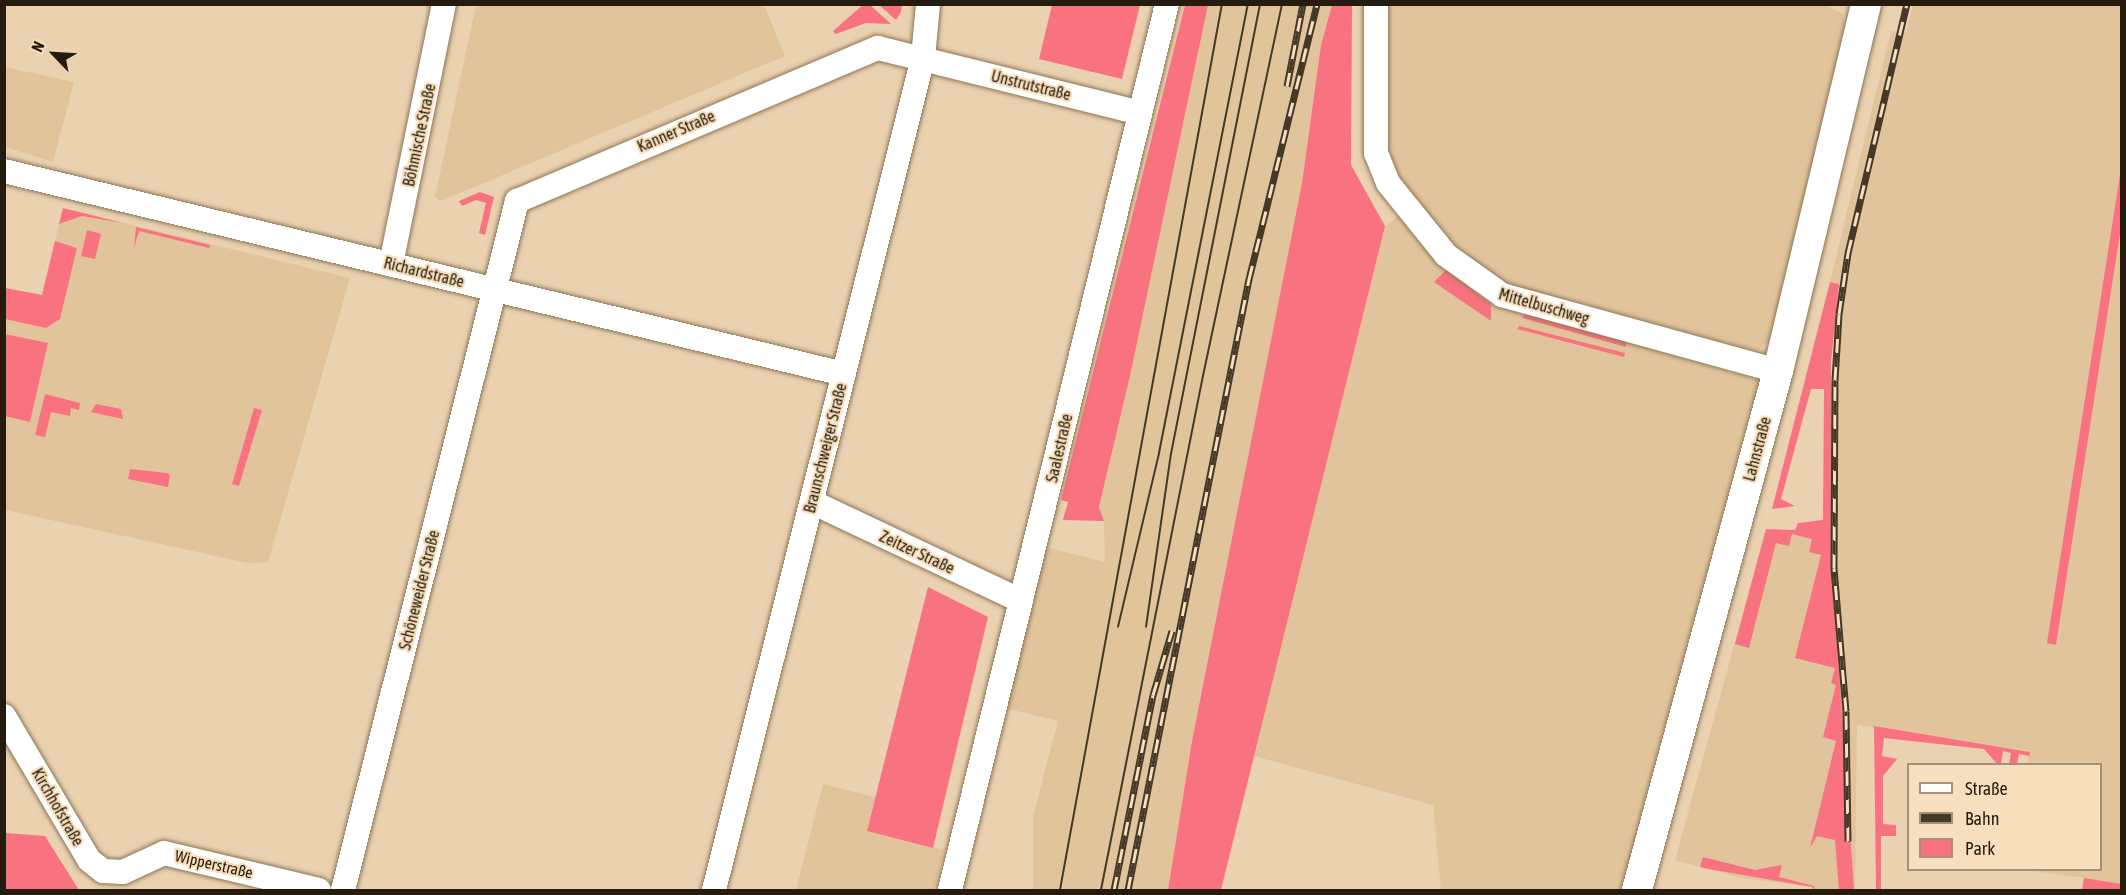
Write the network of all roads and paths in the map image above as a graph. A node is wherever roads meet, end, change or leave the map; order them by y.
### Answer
1 (444, 4) edge
2 (928, 4) edge
3 (1167, 4) edge
4 (1377, 4) edge
5 (1866, 4) edge
6 (923, 58) junction
7 (1140, 113) junction
8 (4, 171) edge
9 (391, 264) junction
10 (494, 289) junction
11 (1778, 371) junction
12 (844, 374) junction
13 (812, 502) junction
14 (1022, 602) junction
15 (4, 716) edge
16 (112, 882) edge
17 (319, 891) edge
18 (343, 891) edge
19 (714, 891) edge
20 (950, 891) edge
21 (1636, 891) edge

1 - 9 street, Böhmische Straße
2 - 6 street, Braunschweiger Straße
3 - 7 street, Saalestraße
4 - 11 street, Mittelbuschweg
5 - 11 street, Lahnstraße
6 - 7 street, Unstrutstraße
6 - 10 street, Kanner Straße
6 - 12 street, Braunschweiger Straße
7 - 14 street, Saalestraße
8 - 9 street, Richardstraße
9 - 10 street, Richardstraße
10 - 12 street, Richardstraße
10 - 18 street, Schöneweider Straße
11 - 21 street, Lahnstraße
12 - 13 street, Braunschweiger Straße
13 - 14 street, Zeitzer Straße
13 - 19 street, Braunschweiger Straße
14 - 20 street, Saalestraße
15 - 16 street, Kirchhofstraße
16 - 17 street, Wipperstraße

